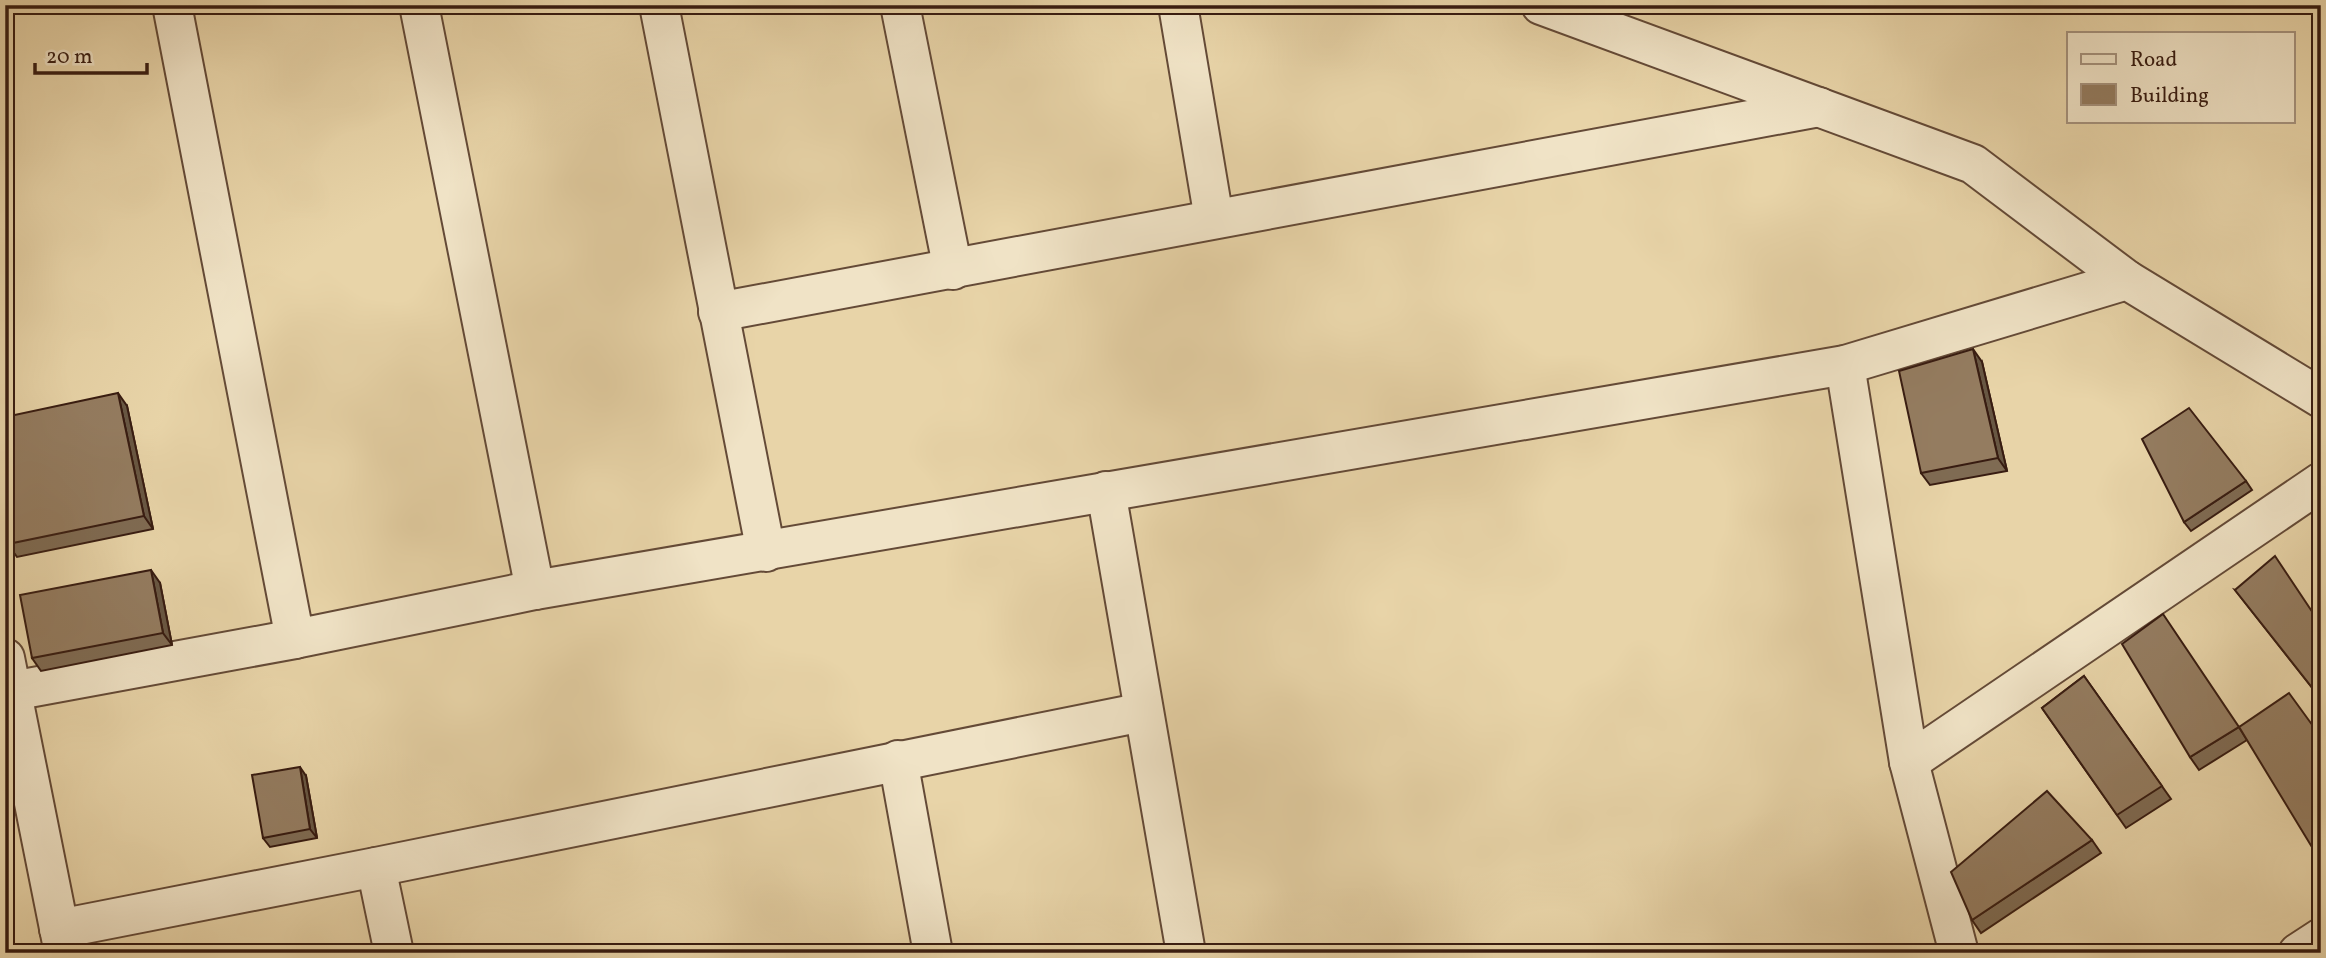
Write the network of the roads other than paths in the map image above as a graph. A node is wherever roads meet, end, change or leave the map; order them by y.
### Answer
1 (172, 5) edge
2 (419, 5) edge
3 (659, 5) edge
4 (900, 5) edge
5 (1178, 5) edge
6 (1541, 5) edge
7 (1819, 107) junction
8 (1214, 219) junction
9 (953, 270) junction
10 (2127, 281) junction
11 (718, 312) junction
12 (1845, 365) junction
13 (2321, 398) edge
14 (2321, 482) edge
15 (1106, 491) junction
16 (766, 552) junction
17 (535, 590) junction
18 (295, 639) junction
19 (9, 674) edge
20 (1143, 712) junction
21 (898, 760) junction
22 (1909, 762) junction
23 (376, 867) junction
24 (2321, 937) edge
25 (62, 941) edge
26 (394, 953) edge
27 (933, 953) edge
28 (1186, 953) edge
29 (1959, 953) edge
30 (2298, 953) edge

1 - 18 street
2 - 17 street
3 - 11 street
4 - 9 street
5 - 8 street
6 - 7 street
7 - 8 street
7 - 10 street
8 - 9 street
9 - 11 street
10 - 12 street
10 - 13 street
11 - 16 street
12 - 15 street
12 - 22 street
14 - 22 street
15 - 16 street
15 - 20 street
16 - 17 street
17 - 18 street
18 - 19 street
19 - 25 street
20 - 21 street
20 - 28 street
21 - 23 street
21 - 27 street
22 - 29 street
23 - 25 street
23 - 26 street
24 - 30 street

